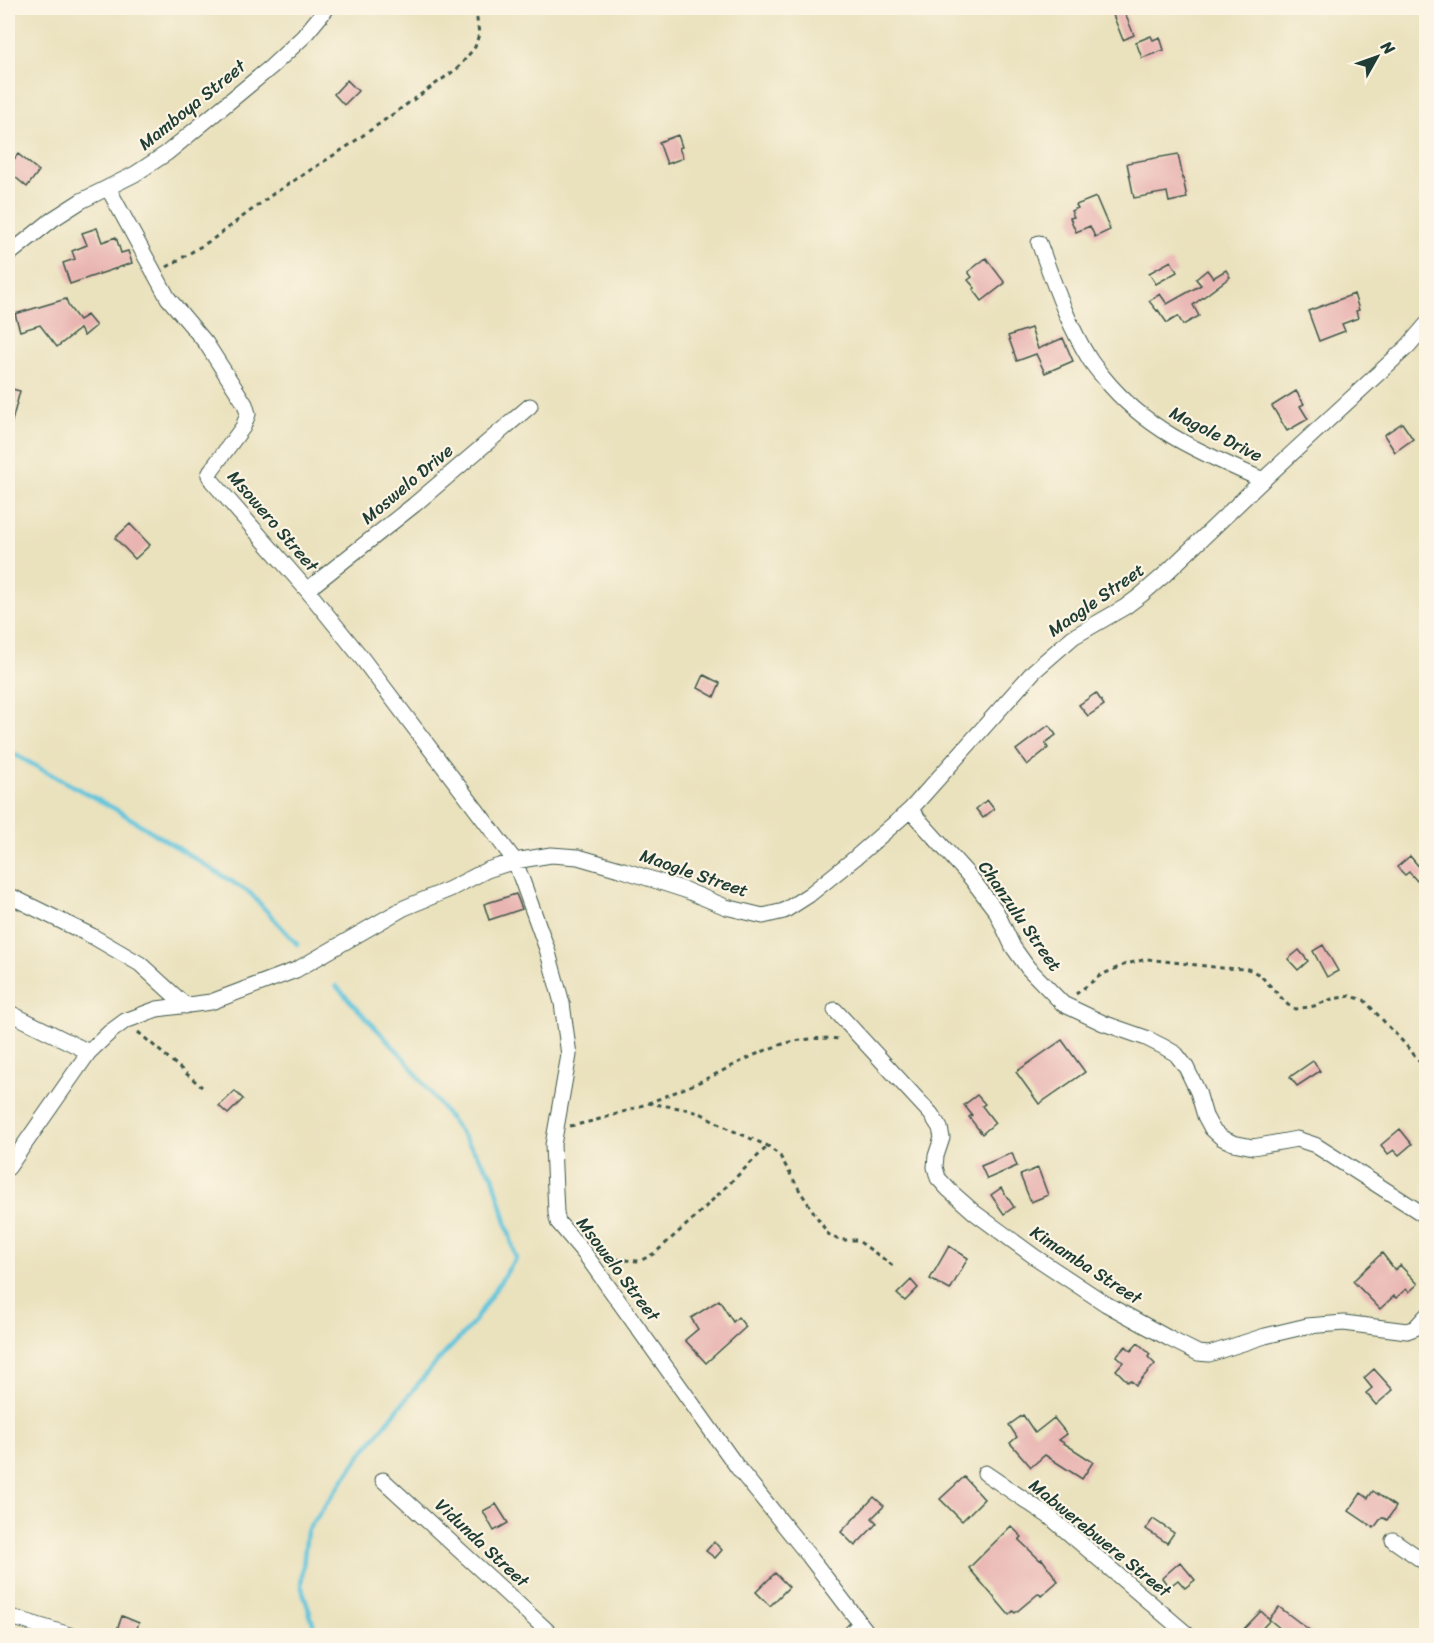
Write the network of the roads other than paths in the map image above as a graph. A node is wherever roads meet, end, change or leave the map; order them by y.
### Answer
1 (327, 8) edge
2 (108, 188) junction
3 (1039, 243) dead end
4 (8, 255) edge
5 (1426, 326) edge
6 (530, 405) dead end
7 (1263, 480) junction
8 (307, 590) junction
9 (909, 810) junction
10 (515, 861) junction
11 (8, 895) edge
12 (186, 1006) junction
13 (835, 1010) dead end
14 (8, 1012) edge
15 (89, 1052) junction
16 (8, 1168) edge
17 (1426, 1216) edge
18 (1426, 1316) edge
19 (984, 1473) dead end
20 (384, 1480) dead end
21 (1393, 1540) dead end
22 (1426, 1563) edge
23 (8, 1616) edge
24 (865, 1630) edge
25 (72, 1635) edge
26 (554, 1635) edge
27 (848, 1635) edge
28 (1189, 1635) edge

1 - 2 street, Mamboya Street
2 - 4 street, Mamboya Street
2 - 8 street, Msowero Street
3 - 7 street, Magole Drive
5 - 7 street, Maogle Street
6 - 8 street, Moswelo Drive
7 - 9 street, Maogle Street
8 - 10 street, Msowero Street
9 - 10 street, Maogle Street
9 - 17 street, Chanzulu Street
10 - 12 street, Maogle Street
10 - 24 street, Msowelo Street
11 - 12 street
12 - 15 street, Maogle Street
13 - 18 street, Kimamba Street
14 - 15 street
15 - 16 street, Maogle Street
19 - 28 street, Mabwerebwere Street
20 - 26 street, Vidunda Street
21 - 22 street
23 - 25 street
24 - 27 street

